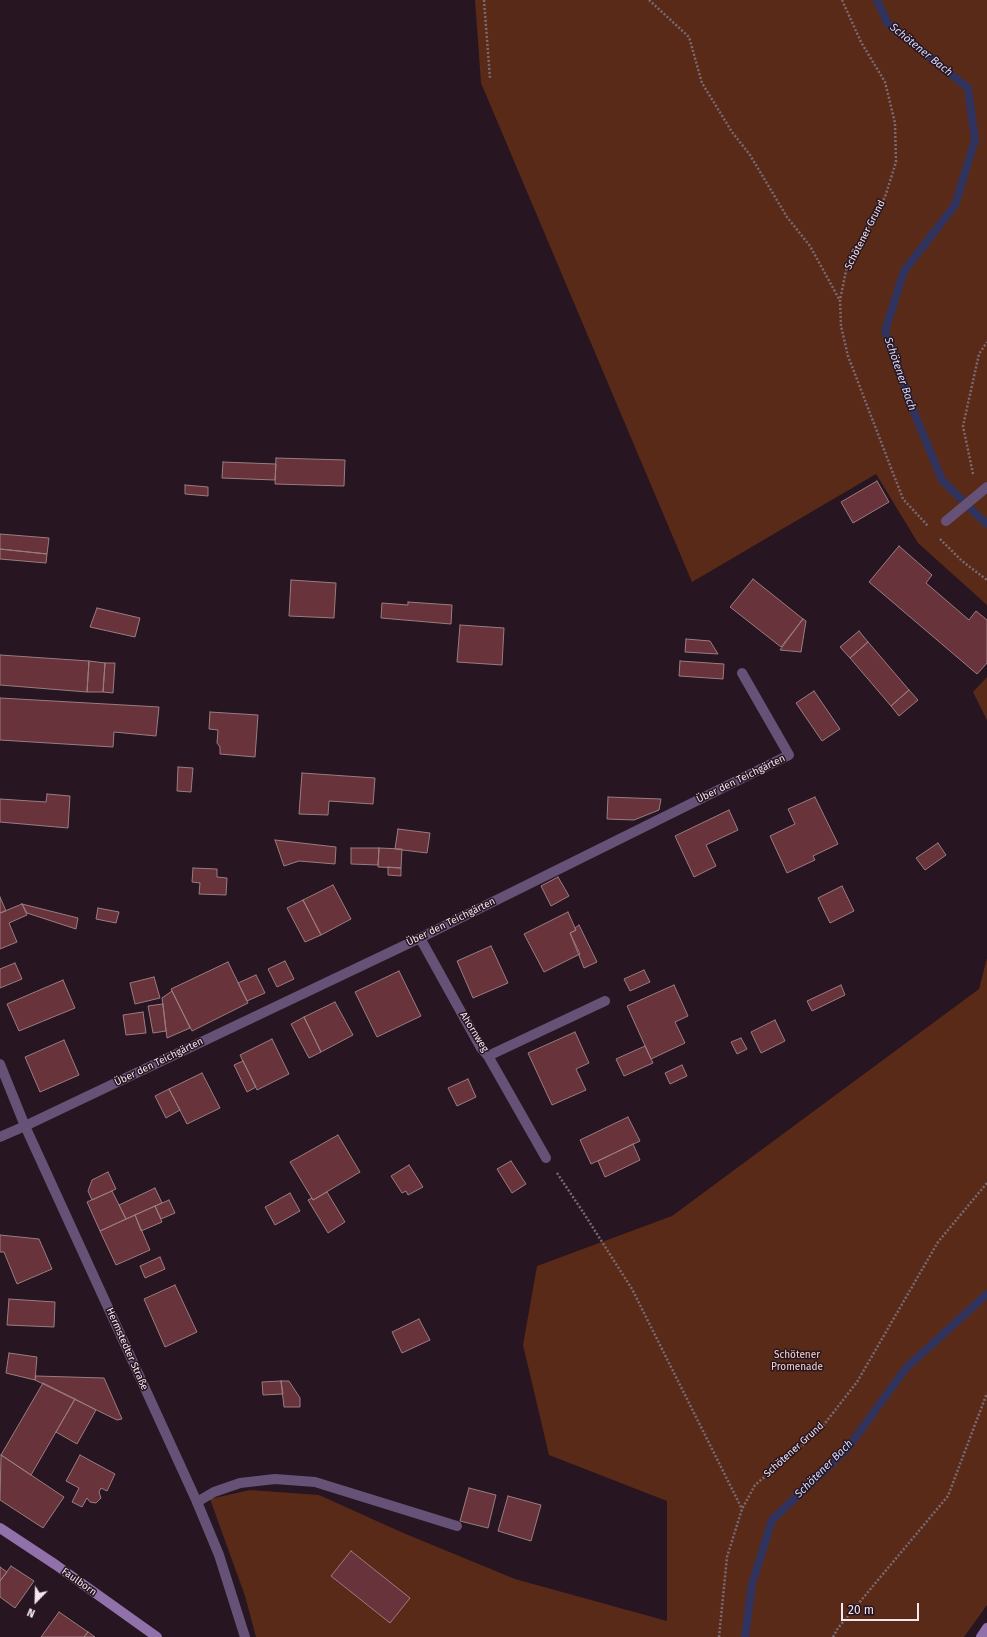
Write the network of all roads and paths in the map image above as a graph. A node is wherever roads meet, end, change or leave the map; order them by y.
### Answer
1 (484, 0) edge
2 (649, 0) edge
3 (842, 0) edge
4 (490, 78) dead end
5 (840, 300) junction
6 (987, 342) edge
7 (987, 487) edge
8 (978, 495) junction
9 (946, 521) dead end
10 (932, 531) dead end
11 (937, 537) dead end
12 (987, 580) edge
13 (742, 673) dead end
14 (420, 938) junction
15 (605, 1001) dead end
16 (488, 1056) junction
17 (0, 1064) edge
18 (25, 1126) junction
19 (0, 1137) edge
20 (546, 1158) joint
21 (987, 1183) edge
22 (987, 1393) edge
23 (197, 1502) junction
24 (742, 1509) junction
25 (457, 1526) dead end
26 (0, 1528) edge
27 (987, 1628) edge
28 (157, 1637) edge
29 (245, 1637) edge
30 (720, 1637) edge
31 (833, 1637) edge
32 (981, 1637) edge

1 - 4 path
2 - 5 path
3 - 5 path, Schötener Grund
5 - 10 path, Schötener Grund
6 - 8 path
7 - 8 street
8 - 9 street
11 - 12 path
13 - 14 street, Über den Teichgärten
14 - 16 street, Ahornweg
14 - 18 street, Über den Teichgärten
15 - 16 street, Ahornweg
16 - 20 street
17 - 18 street, Hermstedter Straße
18 - 19 street, Über den Teichgärten
18 - 23 street, Hermstedter Straße
20 - 24 path
21 - 24 path, Schötener Grund
22 - 31 path
23 - 25 street
23 - 29 street, Hermstedter Straße
24 - 30 path, Schötener Grund
26 - 28 street, Faulborn
27 - 32 street

